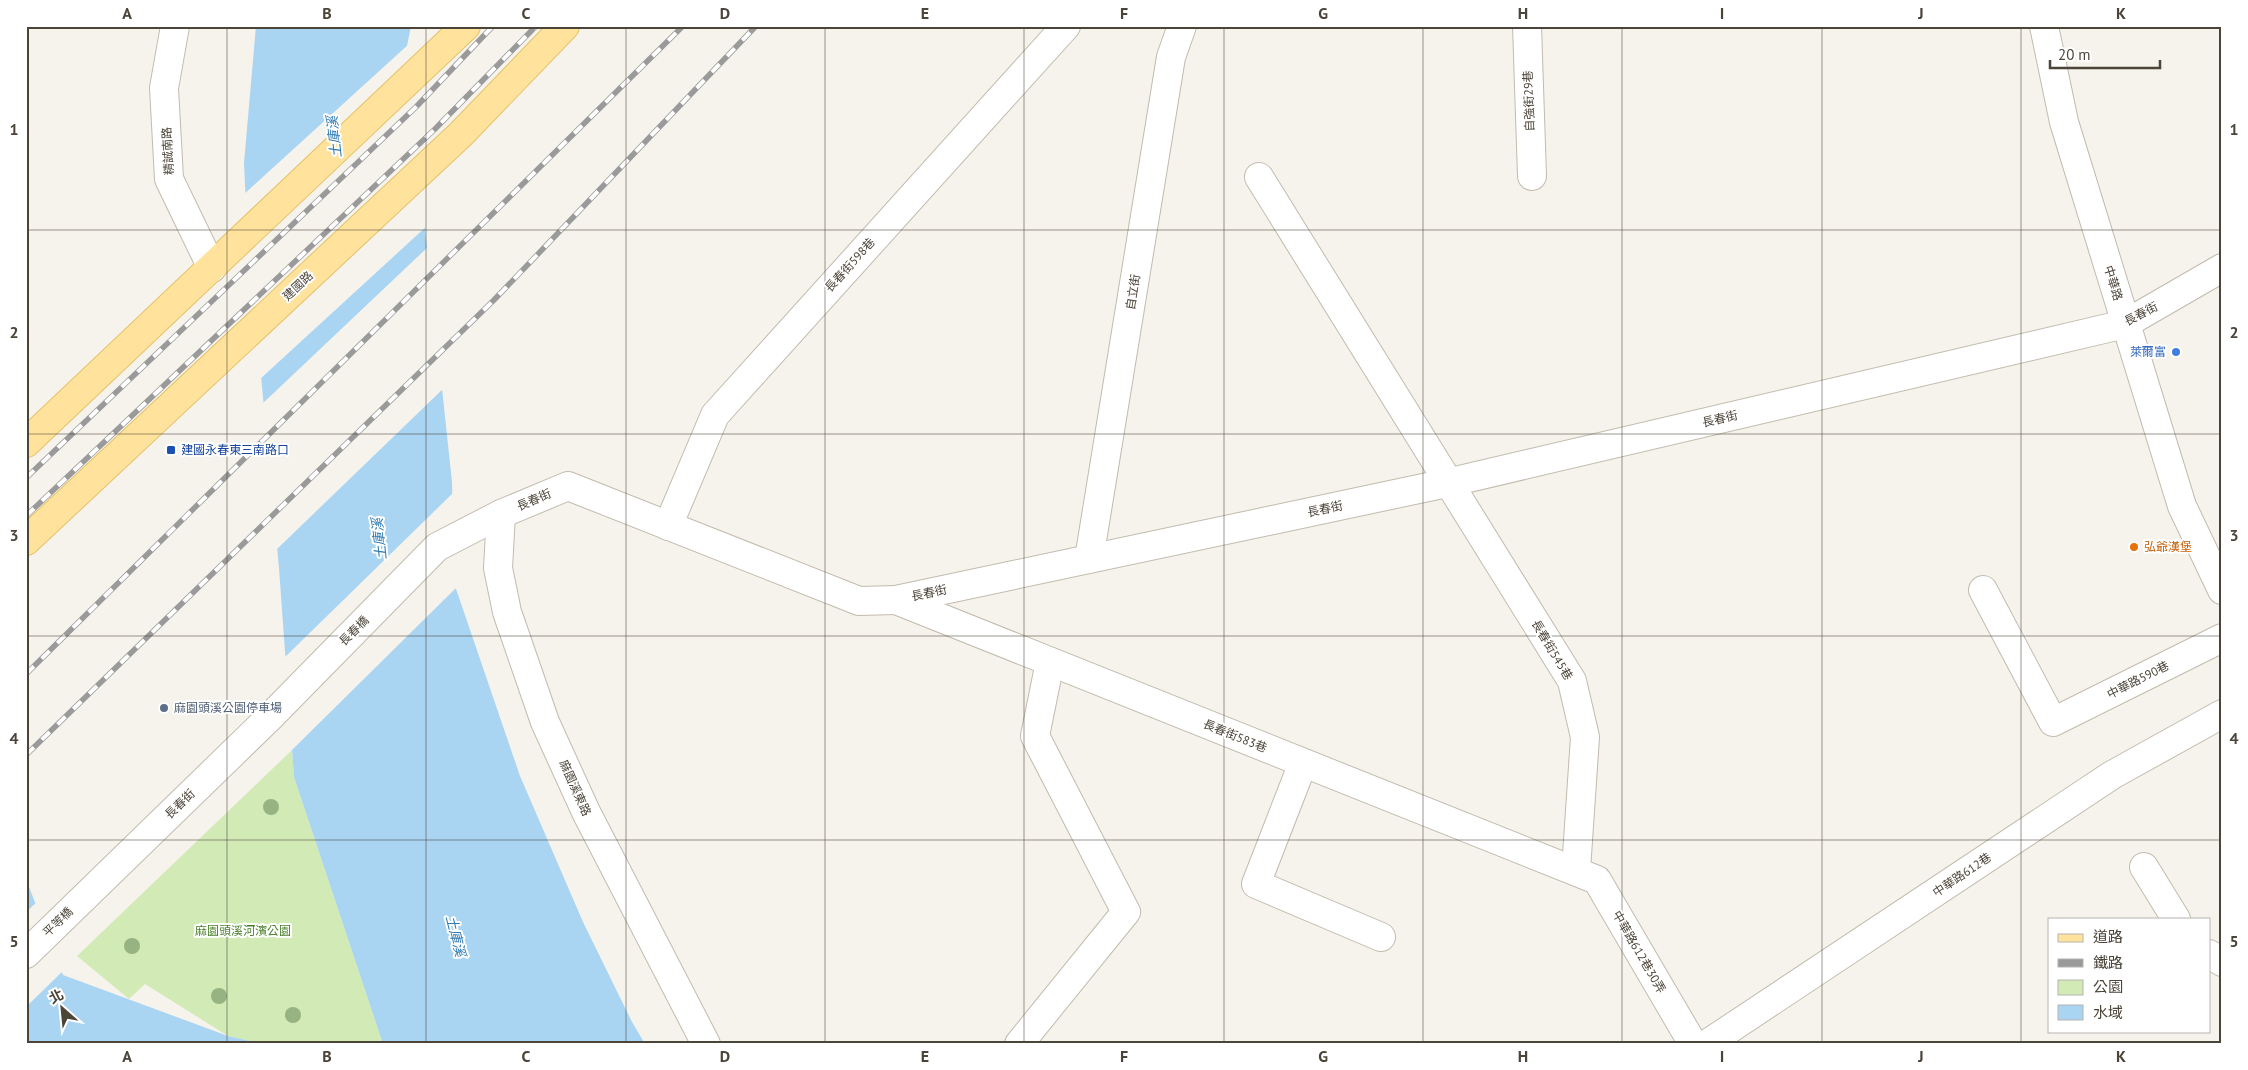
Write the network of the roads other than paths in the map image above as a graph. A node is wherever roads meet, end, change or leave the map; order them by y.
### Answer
1 (175, 26) edge
2 (466, 26) edge
3 (565, 26) edge
4 (1066, 26) edge
5 (1182, 26) edge
6 (1527, 26) edge
7 (2044, 26) edge
8 (1532, 176) dead end
9 (1259, 177) dead end
10 (212, 268) junction
11 (2222, 268) edge
12 (2125, 324) junction
13 (26, 443) edge
14 (1448, 483) junction
15 (501, 514) junction
16 (668, 526) junction
17 (26, 540) edge
18 (437, 547) joint
19 (1089, 559) junction
20 (1983, 590) dead end
21 (2222, 590) edge
22 (896, 600) junction
23 (2222, 638) edge
24 (1050, 662) junction
25 (2222, 714) edge
26 (271, 716) joint
27 (1303, 763) junction
28 (2144, 867) dead end
29 (1576, 870) junction
30 (90, 892) joint
31 (2175, 918) edge
32 (1381, 937) dead end
33 (26, 954) edge
34 (2210, 955) edge
35 (2222, 962) edge
36 (706, 1044) edge
37 (1019, 1044) edge
38 (1693, 1044) edge
39 (1707, 1044) edge

1 - 10 street, 精誠南路
2 - 10 main road
3 - 17 main road, 建國路
4 - 16 street, 長春街598巷
5 - 19 street, 自立街
6 - 8 street, 自強街29巷
7 - 12 street, 中華路
9 - 14 street, 長春街545巷
10 - 13 main road
11 - 12 street, 長春街
12 - 14 street, 長春街
12 - 21 street, 中華路
14 - 19 street, 長春街
14 - 29 street, 長春街545巷
15 - 16 street, 長春街
15 - 18 street, 長春街
15 - 36 street, 麻園溪東路
16 - 22 street, 長春街
18 - 26 street, 長春橋
19 - 22 street, 長春街
20 - 23 street, 中華路590巷
22 - 24 street, 長春街583巷
24 - 27 street, 長春街583巷
24 - 37 street
25 - 39 street, 中華路612巷
26 - 30 street, 長春街
27 - 29 street, 長春街583巷
27 - 32 street
28 - 31 street
29 - 38 street, 中華路612巷30弄
30 - 33 street, 平等橋
34 - 35 street

